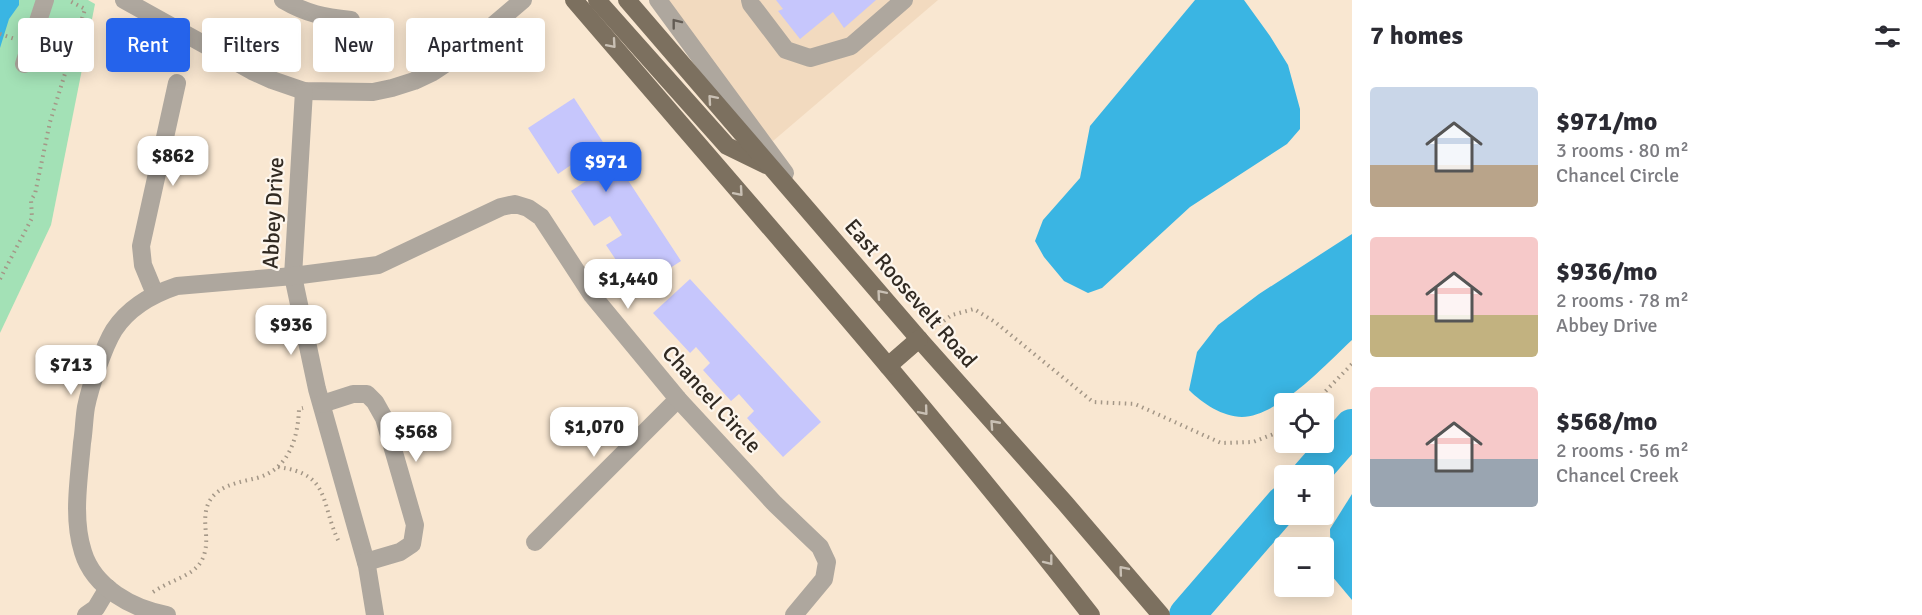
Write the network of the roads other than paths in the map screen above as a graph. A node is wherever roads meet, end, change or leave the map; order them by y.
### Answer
1 (45, 0) edge
2 (124, 0) edge
3 (283, 0) edge
4 (523, 0) edge
5 (574, 0) edge
6 (597, 0) edge
7 (627, 0) edge
8 (658, 0) edge
9 (750, 0) edge
10 (904, 0) edge
11 (39, 18) edge
12 (332, 18) edge
13 (177, 83) dead end
14 (304, 91) junction
15 (772, 168) junction
16 (834, 240) junction
17 (294, 276) junction
18 (155, 294) junction
19 (919, 339) junction
20 (888, 366) junction
21 (678, 399) junction
22 (322, 404) junction
23 (535, 542) dead end
24 (366, 562) junction
25 (108, 588) junction
26 (86, 615) edge
27 (167, 615) edge
28 (375, 615) edge
29 (794, 615) edge
30 (1091, 615) edge
31 (1161, 615) edge

1 - 11 street
2 - 14 street
3 - 12 street
4 - 14 street
5 -> 20 main road
6 - 15 main road
15 -> 7 main road, East Roosevelt Road
16 -> 8 street
9 - 10 street
13 - 18 street
14 - 17 street, Abbey Drive
15 - 16 main road, East Roosevelt Road
19 -> 16 main road, East Roosevelt Road
17 - 18 street, Chancel Circle
17 - 21 street, Chancel Circle
17 - 22 street, Abbey Drive
18 - 25 street
19 - 20 main road
31 -> 19 main road, East Roosevelt Road
20 -> 30 main road
21 - 23 street
21 - 29 street, Chancel Circle
22 - 24 street, Abbey Drive
22 - 24 street
24 - 28 street, Abbey Drive
25 - 26 street
25 - 27 street

